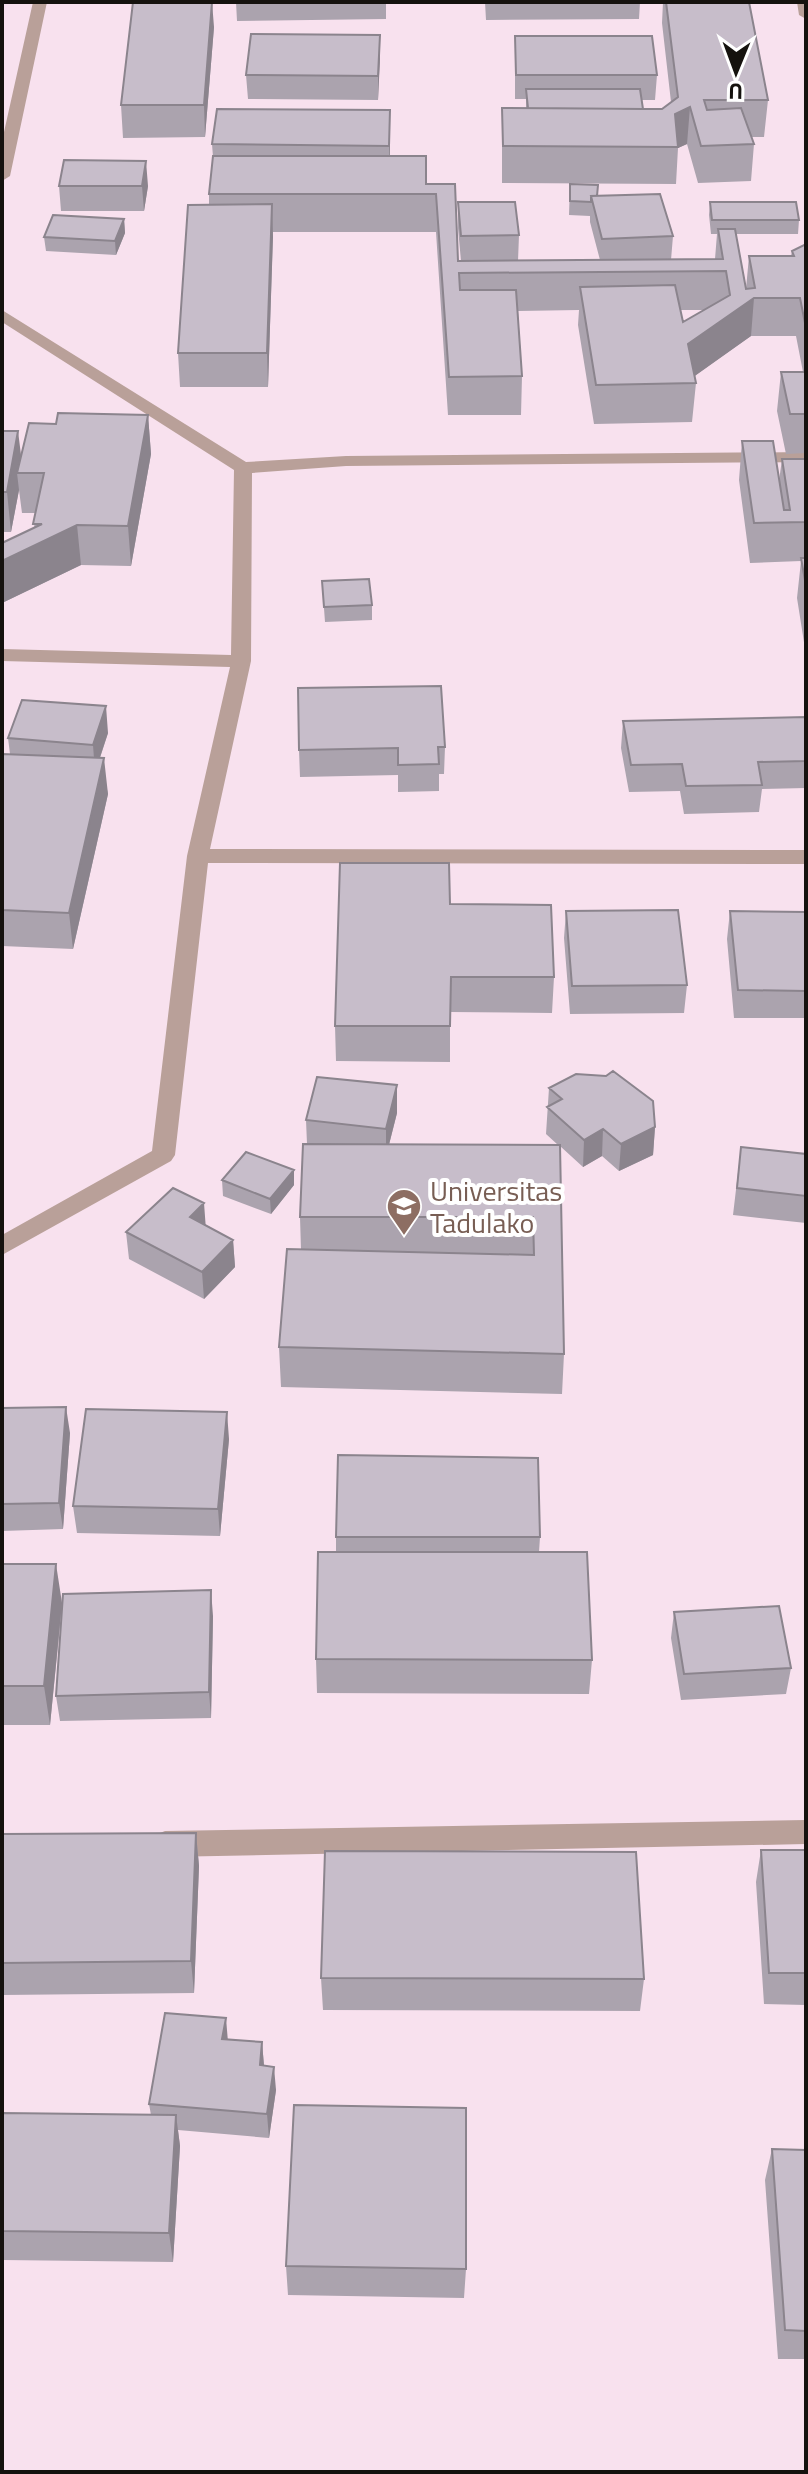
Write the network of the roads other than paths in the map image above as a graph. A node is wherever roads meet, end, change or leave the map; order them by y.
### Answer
1 (40, 2) edge
2 (804, 2) edge
3 (806, 15) edge
4 (2, 176) edge
5 (2, 315) edge
6 (806, 457) edge
7 (243, 468) junction
8 (2, 655) edge
9 (241, 661) junction
10 (198, 856) junction
11 (806, 857) edge
12 (2, 1246) edge
13 (806, 1832) edge
14 (135, 1845) edge

1 - 4 lane
2 - 3 lane
5 - 7 lane
6 - 7 lane
7 - 9 lane
8 - 9 lane
9 - 10 lane
10 - 11 lane
10 - 12 lane
13 - 14 lane

